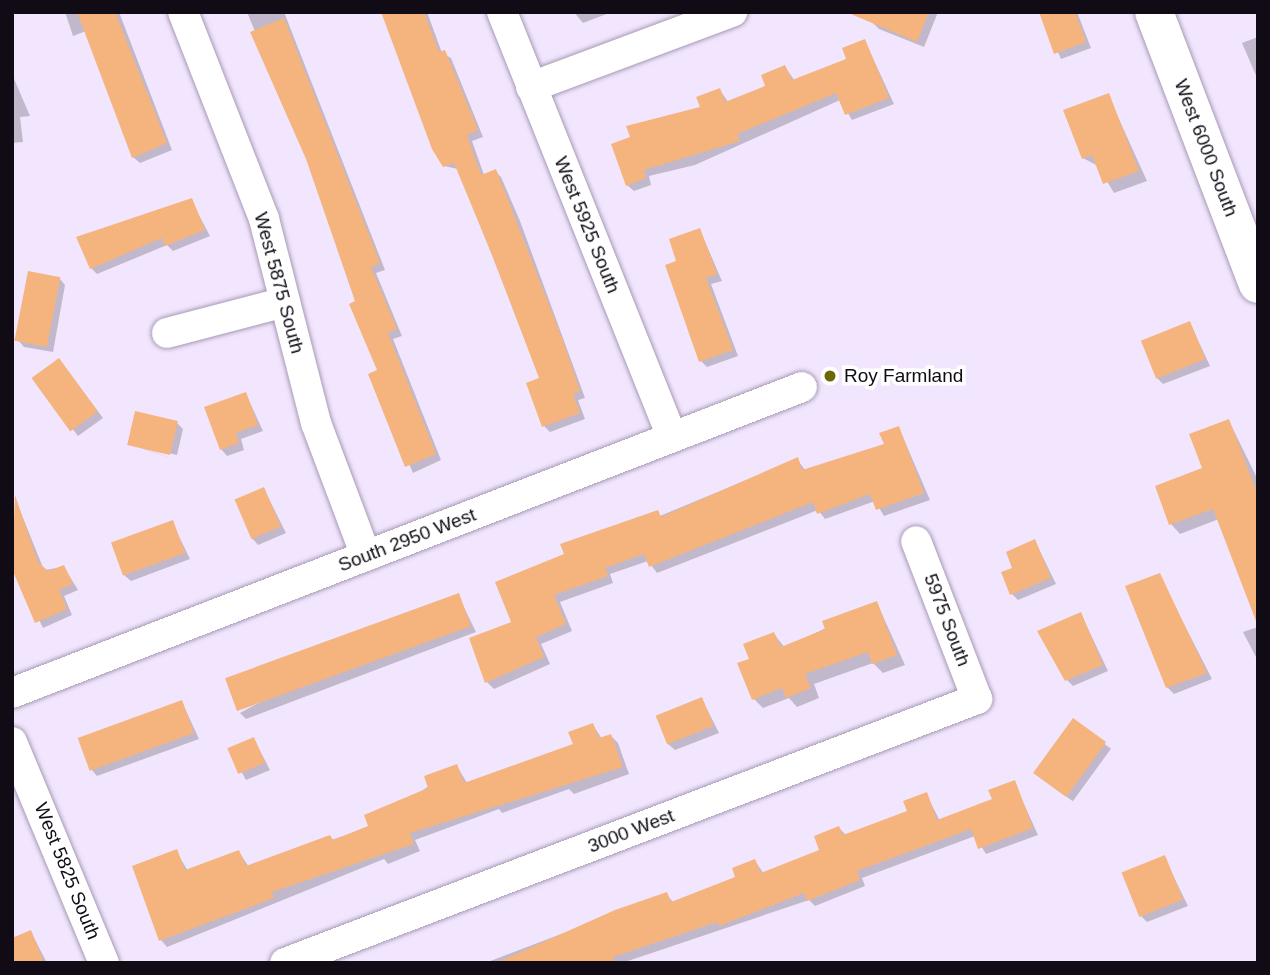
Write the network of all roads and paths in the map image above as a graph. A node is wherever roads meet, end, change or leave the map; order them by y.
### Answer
1 (183, 12) edge
2 (502, 12) edge
3 (732, 12) edge
4 (1154, 12) edge
5 (531, 87) junction
6 (1258, 284) edge
7 (285, 302) junction
8 (167, 333) dead end
9 (802, 387) dead end
10 (672, 438) junction
11 (916, 541) dead end
12 (366, 556) junction
13 (12, 693) edge
14 (977, 699) joint
15 (12, 742) edge
16 (104, 963) edge
17 (285, 963) edge

1 - 7 street, West 5875 South
2 - 5 street, West 5925 South
3 - 5 street
4 - 6 street, West 6000 South
5 - 10 street, West 5925 South
7 - 8 street
7 - 12 street, West 5875 South
9 - 10 street, South 2950 West
10 - 12 street, South 2950 West
11 - 14 street, 5975 South
12 - 13 street, South 2950 West
14 - 17 street, 3000 West
15 - 16 street, West 5825 South

